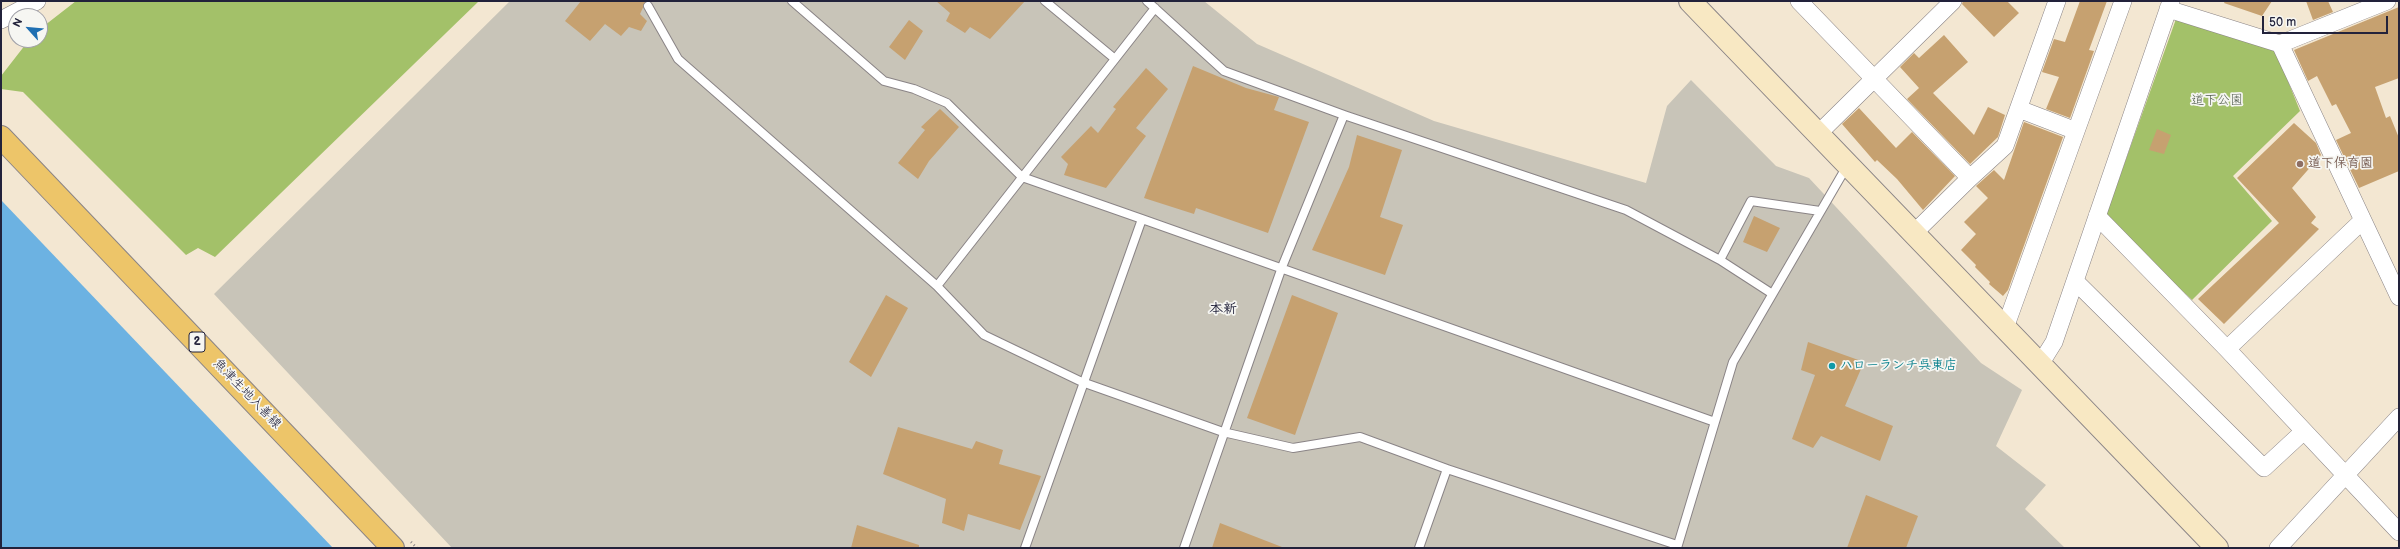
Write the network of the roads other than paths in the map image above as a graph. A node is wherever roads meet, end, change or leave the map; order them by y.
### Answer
1 (37, 1) edge
2 (792, 1) edge
3 (1045, 1) edge
4 (1147, 1) edge
5 (1690, 1) edge
6 (1799, 1) edge
7 (1953, 1) edge
8 (2057, 1) edge
9 (2123, 1) edge
10 (2387, 1) edge
11 (2170, 5) edge
12 (648, 6) dead end
13 (1155, 8) junction
14 (1, 20) edge
15 (2280, 44) junction
16 (1115, 59) junction
17 (1874, 78) junction
18 (2019, 109) junction
19 (1344, 115) junction
20 (2076, 131) junction
21 (1818, 134) junction
22 (1, 137) edge
23 (1847, 166) junction
24 (1022, 177) junction
25 (1970, 178) junction
26 (1820, 211) junction
27 (2097, 216) junction
28 (1142, 219) junction
29 (2362, 221) junction
30 (1913, 234) junction
31 (1720, 260) junction
32 (1282, 267) junction
33 (2075, 281) junction
34 (937, 286) junction
35 (1771, 293) junction
36 (2399, 297) edge
37 (2005, 328) junction
38 (2227, 349) junction
39 (2039, 366) junction
40 (1082, 382) junction
41 (2399, 417) edge
42 (1715, 422) junction
43 (2304, 431) junction
44 (1223, 432) junction
45 (1447, 469) junction
46 (2345, 475) junction
47 (2399, 532) edge
48 (1677, 547) edge
49 (393, 548) edge
50 (1025, 548) edge
51 (1184, 548) edge
52 (1419, 548) edge
53 (2216, 548) edge
54 (2278, 548) edge

1 - 14 street
2 - 24 lane
3 - 16 lane
4 - 13 lane
5 - 21 street
6 - 17 street
7 - 17 street
8 - 18 street
9 - 20 street
10 - 15 street
11 - 15 street
11 - 27 street
12 - 34 lane
13 - 16 lane
13 - 19 lane
15 - 29 street
16 - 24 lane
17 - 21 street
17 - 25 street
18 - 20 street
18 - 25 street
19 - 31 lane
19 - 32 lane
20 - 37 street
21 - 23 street
22 - 49 main road, 魚津生地入善線 / 2
23 - 26 lane
23 - 30 street
24 - 28 lane
24 - 34 lane
25 - 30 street
26 - 31 lane
26 - 35 lane
27 - 33 street
27 - 38 street
28 - 32 lane
28 - 40 lane
29 - 36 street
29 - 38 street
30 - 37 street
31 - 35 lane
32 - 42 lane
32 - 44 lane
33 - 39 street
33 - 43 street
34 - 40 lane
35 - 42 lane
37 - 39 street
38 - 43 street
39 - 53 street
40 - 44 lane
40 - 50 lane
41 - 46 street
42 - 48 lane
43 - 46 street
44 - 45 lane
44 - 51 lane
45 - 48 lane
45 - 52 lane
46 - 47 street
46 - 54 street

